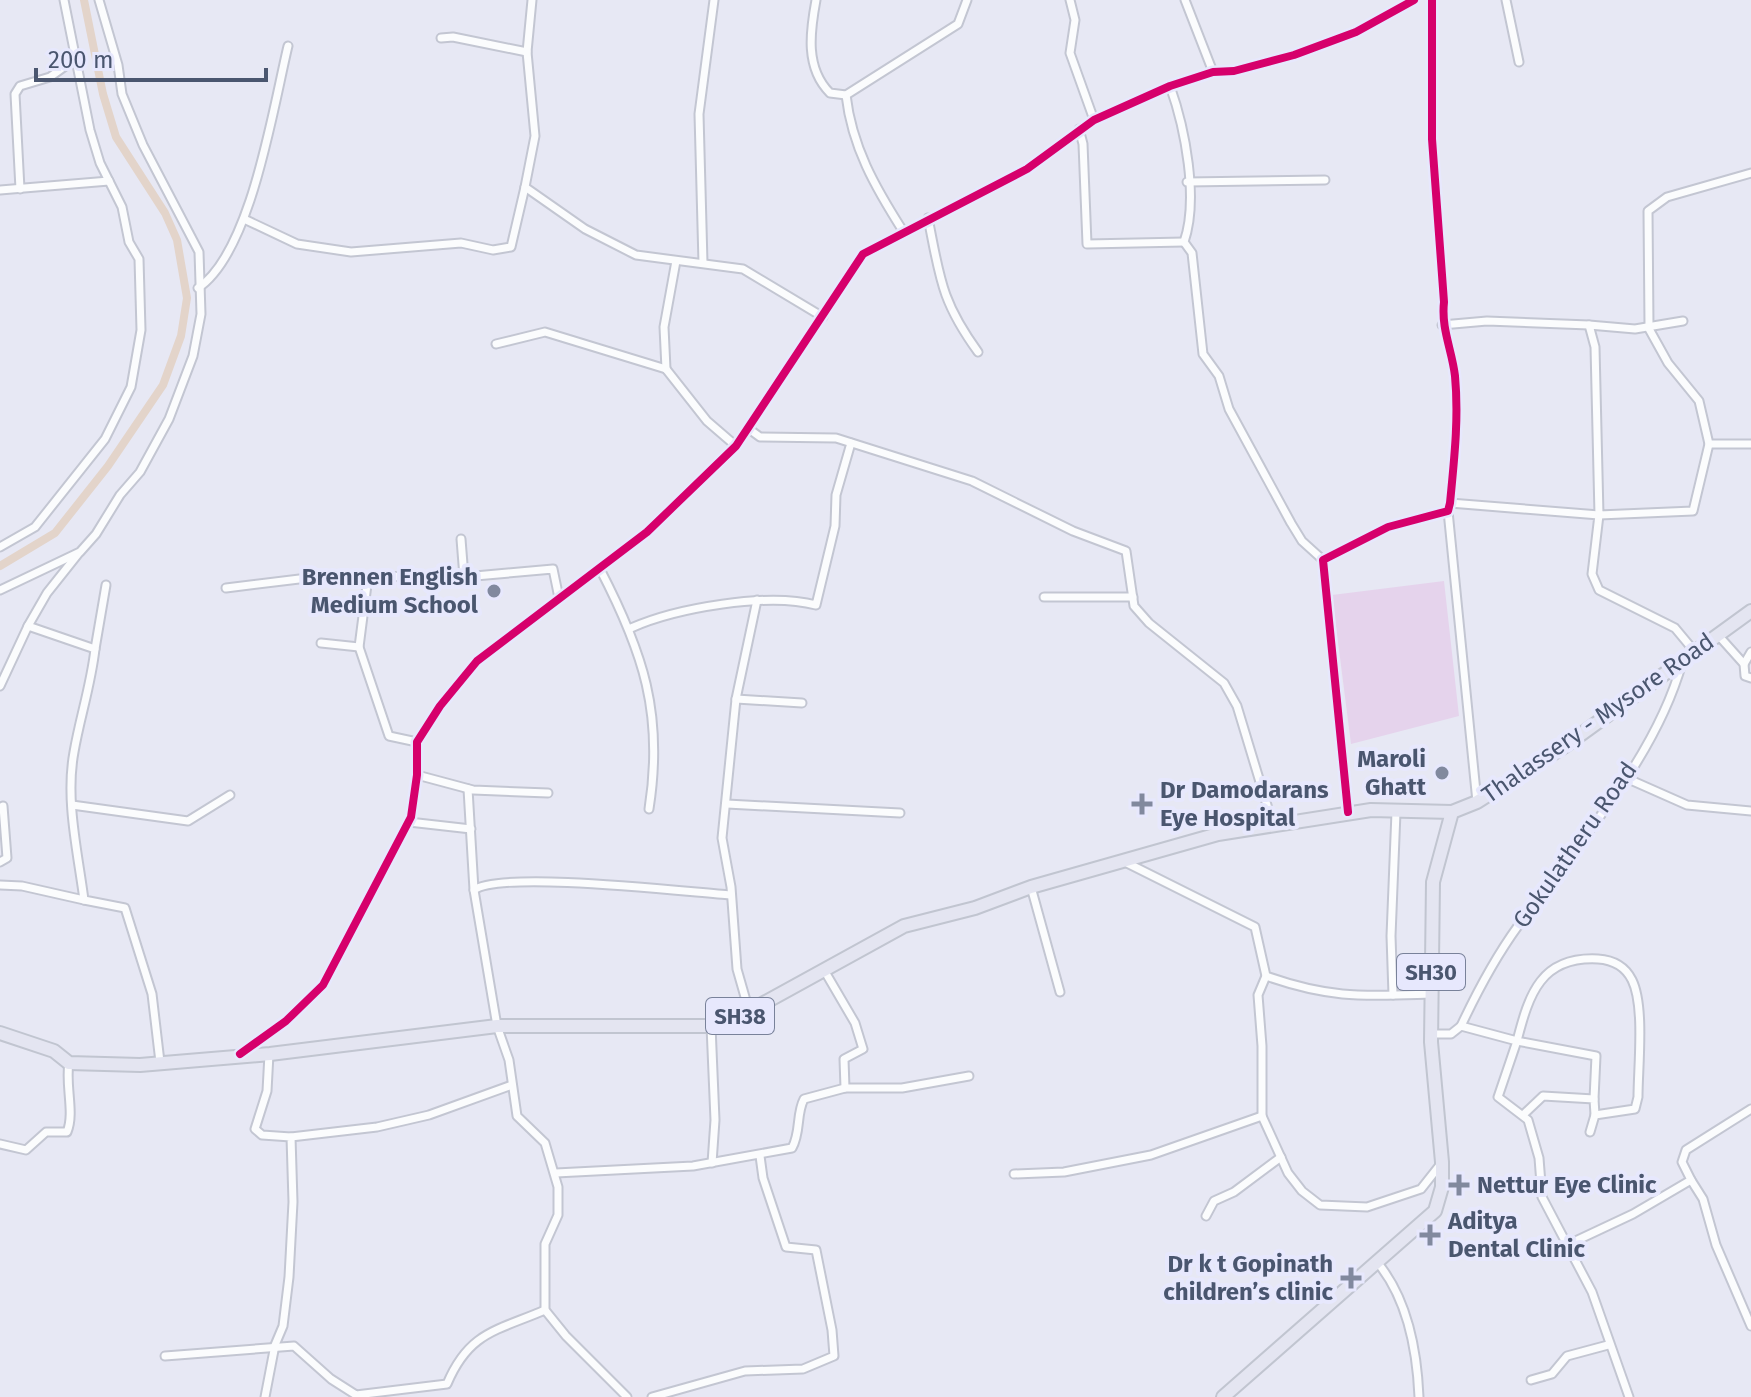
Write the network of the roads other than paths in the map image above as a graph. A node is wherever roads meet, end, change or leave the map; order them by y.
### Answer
1 (64, 0) edge
2 (99, 0) edge
3 (532, 0) edge
4 (714, 0) edge
5 (816, 0) edge
6 (967, 0) edge
7 (1070, 0) edge
8 (1185, 0) edge
9 (1414, 0) edge
10 (1432, 0) edge
11 (1506, 0) edge
12 (1404, 2) edge
13 (441, 38) dead end
14 (288, 46) dead end
15 (527, 52) junction
16 (78, 57) junction
17 (1519, 62) dead end
18 (1213, 72) junction
19 (1170, 86) junction
20 (846, 95) junction
21 (1094, 120) junction
22 (1079, 129) junction
23 (1751, 173) edge
24 (1325, 180) dead end
25 (109, 181) junction
26 (1187, 182) junction
27 (525, 187) junction
28 (20, 189) junction
29 (0, 190) edge
30 (928, 218) junction
31 (244, 219) junction
32 (903, 231) junction
33 (1184, 242) junction
34 (676, 261) junction
35 (703, 263) junction
36 (198, 288) junction
37 (823, 317) junction
38 (1683, 321) dead end
39 (1442, 325) junction
40 (1589, 325) junction
41 (1649, 326) junction
42 (496, 344) dead end
43 (978, 352) dead end
44 (666, 369) junction
45 (749, 429) junction
46 (851, 443) junction
47 (1709, 444) junction
48 (1751, 444) edge
49 (736, 446) junction
50 (1449, 507) junction
51 (1599, 515) junction
52 (461, 539) dead end
53 (0, 547) edge
54 (80, 552) junction
55 (1323, 560) junction
56 (600, 569) junction
57 (368, 577) junction
58 (464, 577) junction
59 (106, 585) dead end
60 (226, 588) dead end
61 (0, 590) edge
62 (1044, 597) dead end
63 (1133, 597) junction
64 (559, 598) junction
65 (757, 600) junction
66 (1751, 611) edge
67 (28, 626) junction
68 (631, 628) junction
69 (1718, 635) junction
70 (321, 643) dead end
71 (359, 647) junction
72 (95, 649) junction
73 (1695, 652) junction
74 (1751, 652) edge
75 (1682, 661) junction
76 (1744, 664) junction
77 (1751, 678) edge
78 (0, 686) edge
79 (736, 699) junction
80 (802, 703) dead end
81 (417, 742) junction
82 (417, 775) junction
83 (1626, 778) junction
84 (468, 789) junction
85 (548, 793) dead end
86 (230, 795) dead end
87 (1477, 802) junction
88 (727, 804) junction
89 (72, 805) junction
90 (3, 806) dead end
91 (649, 809) dead end
92 (1751, 811) edge
93 (1348, 812) junction
94 (1396, 812) junction
95 (1452, 812) junction
96 (900, 813) dead end
97 (409, 822) junction
98 (1273, 825) junction
99 (471, 829) junction
100 (0, 862) edge
101 (1127, 863) junction
102 (0, 885) edge
103 (1031, 887) junction
104 (474, 890) junction
105 (730, 895) junction
106 (84, 900) junction
107 (824, 970) junction
108 (1266, 976) junction
109 (1060, 992) dead end
110 (1431, 994) junction
111 (1393, 995) junction
112 (749, 1011) junction
113 (497, 1026) junction
114 (711, 1026) junction
115 (1461, 1026) junction
116 (0, 1033) edge
117 (1431, 1034) junction
118 (1517, 1041) junction
119 (240, 1054) junction
120 (269, 1054) junction
121 (160, 1062) junction
122 (69, 1063) junction
123 (969, 1076) dead end
124 (512, 1085) junction
125 (845, 1088) junction
126 (1594, 1099) junction
127 (1751, 1109) edge
128 (1524, 1114) junction
129 (1595, 1115) junction
130 (1262, 1116) junction
131 (1590, 1132) dead end
132 (291, 1137) junction
133 (0, 1144) edge
134 (760, 1156) junction
135 (1281, 1157) junction
136 (1442, 1162) junction
137 (712, 1163) junction
138 (556, 1173) junction
139 (1014, 1174) dead end
140 (1691, 1180) junction
141 (1206, 1216) dead end
142 (1567, 1245) junction
143 (1377, 1262) junction
144 (545, 1310) junction
145 (1751, 1326) edge
146 (275, 1345) junction
147 (1608, 1345) junction
148 (165, 1356) dead end
149 (1531, 1380) dead end
150 (265, 1397) edge
151 (627, 1397) edge
152 (652, 1397) edge
153 (1223, 1397) edge
154 (1419, 1397) edge
155 (1629, 1397) edge

1 - 16 street
2 - 36 street
3 - 15 street
4 - 35 street
5 - 20 street
6 - 20 street
7 - 21 street
8 - 18 street
9 - 12 street
10 - 39 street
11 - 17 street
12 - 18 street
13 - 15 street
14 - 31 street
15 - 27 street
16 - 25 street
16 - 28 street
18 - 19 street
19 - 21 street
19 - 26 street
20 - 32 street
21 - 22 street
22 - 30 street
22 - 33 street
23 - 41 street
24 - 26 street
25 - 28 street
25 - 53 street
26 - 33 street
27 - 31 street
27 - 34 street
28 - 29 street
30 - 32 street
30 - 43 street
31 - 36 street
32 - 37 street
33 - 55 street
34 - 35 street
34 - 44 street
35 - 37 street
36 - 54 street
37 - 45 street
38 - 41 street
39 - 40 street
39 - 50 street
40 - 41 street
40 - 51 street
41 - 47 street
42 - 44 street
44 - 49 street
45 - 46 street
45 - 49 street
46 - 63 street
46 - 65 street
47 - 48 street
47 - 51 street
49 - 56 street
50 - 51 street
50 - 55 street
50 - 87 street
51 - 73 street
52 - 58 street
54 - 61 street
54 - 67 street
55 - 93 street
56 - 64 street
56 - 68 street
57 - 58 street
57 - 60 street
57 - 71 street
58 - 64 street
59 - 72 street
62 - 63 street
63 - 98 street
64 - 81 street
65 - 68 street
65 - 79 street
66 - 69 main road, Thalassery - Mysore Road
67 - 72 street
67 - 78 street
68 - 91 street
69 - 73 main road, Thalassery - Mysore Road
69 - 76 street
70 - 71 street
71 - 81 street
72 - 89 street
73 - 75 main road, Thalassery - Mysore Road
74 - 76 street
75 - 83 street, Gokulatheru Road
75 - 87 main road, Thalassery - Mysore Road
76 - 77 street
79 - 80 street
79 - 88 street
81 - 82 street
82 - 84 street
82 - 97 street
83 - 92 street
83 - 115 street, Gokulatheru Road
84 - 85 street
84 - 99 street
86 - 89 street
87 - 95 main road, Thalassery - Mysore Road
88 - 96 street
88 - 105 street
89 - 106 street
90 - 100 street
93 - 94 main road, SH38
93 - 98 main road, SH38
94 - 95 main road, SH38
94 - 111 street
95 - 110 main road, Thalassery - Mysore Road / SH30
97 - 99 street
97 - 119 street
98 - 101 main road, SH38
99 - 104 street
101 - 103 main road, SH38
101 - 108 street
102 - 106 street
103 - 107 main road, SH38
103 - 109 street
104 - 105 street
104 - 113 street
105 - 112 street
106 - 121 street
107 - 112 main road, SH38
107 - 125 street
108 - 111 street
108 - 130 street
110 - 111 street
110 - 117 main road, Thalassery - Mysore Road / SH30
112 - 114 main road, SH38
113 - 114 main road, SH38
113 - 120 main road, SH38
113 - 124 street
114 - 137 street
115 - 117 street
115 - 118 street
116 - 122 main road, SH38
117 - 136 main road, Thalassery - Mysore Road / SH30
118 - 126 street
118 - 128 street
118 - 129 street
119 - 120 main road, SH38
119 - 121 main road, SH38
120 - 132 street
121 - 122 main road, SH38
122 - 133 street
123 - 125 street
124 - 132 street
124 - 138 street
125 - 134 street
126 - 128 street
126 - 129 street
127 - 140 street
128 - 142 street
129 - 131 street
130 - 135 street
130 - 139 street
132 - 146 street
134 - 137 street
134 - 152 street
135 - 136 street
135 - 141 street
136 - 143 main road, Thalassery - Mysore Road / SH30
137 - 138 street
138 - 144 street
140 - 142 street
140 - 145 street
142 - 147 street
143 - 153 main road, Thalassery - Mysore Road / SH30
143 - 154 street
144 - 146 street
144 - 151 street
146 - 148 street
146 - 150 street
147 - 149 street
147 - 155 street

